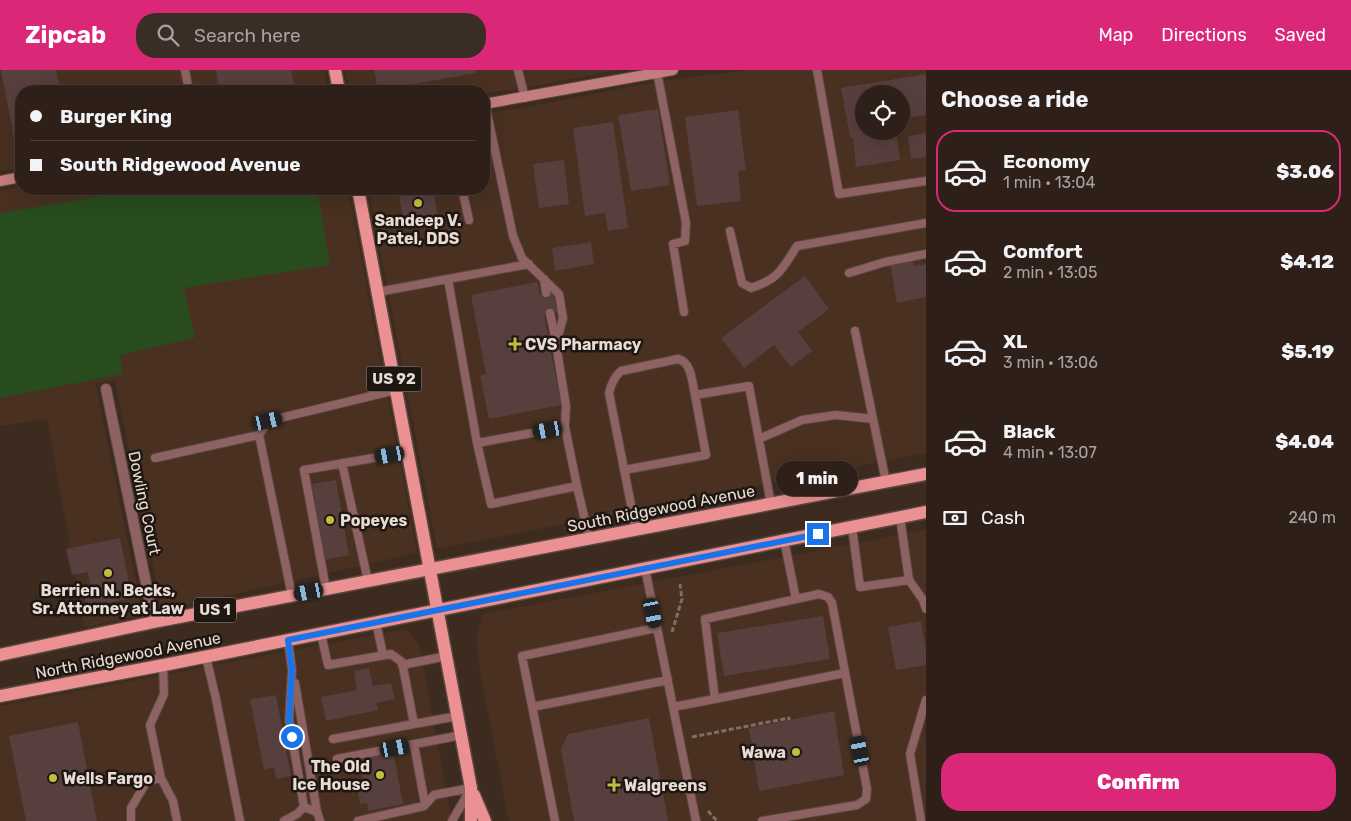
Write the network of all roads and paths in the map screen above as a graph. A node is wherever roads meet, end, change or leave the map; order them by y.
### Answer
1 (186, 70) edge
2 (335, 70) edge
3 (518, 70) edge
4 (673, 70) edge
5 (817, 70) edge
6 (656, 71) edge
7 (188, 85) edge
8 (338, 85) edge
9 (525, 98) junction
10 (490, 103) edge
11 (490, 131) edge
12 (15, 178) edge
13 (0, 181) edge
14 (926, 181) edge
15 (359, 195) edge
16 (463, 195) edge
17 (468, 220) dead end
18 (926, 223) edge
19 (730, 231) dead end
20 (926, 254) edge
21 (529, 264) junction
22 (848, 273) dead end
23 (448, 279) junction
24 (544, 279) junction
25 (378, 292) junction
26 (546, 293) dead end
27 (684, 312) dead end
28 (550, 313) dead end
29 (855, 331) dead end
30 (556, 344) junction
31 (106, 389) dead end
32 (396, 390) junction
33 (695, 395) junction
34 (873, 419) junction
35 (565, 427) junction
36 (259, 436) junction
37 (759, 439) junction
38 (477, 443) junction
39 (408, 452) junction
40 (155, 458) dead end
41 (342, 463) junction
42 (624, 470) junction
43 (926, 474) edge
44 (886, 482) junction
45 (577, 486) junction
46 (771, 504) junction
47 (926, 512) edge
48 (900, 517) junction
49 (852, 527) junction
50 (636, 530) junction
51 (589, 538) junction
52 (784, 540) junction
53 (645, 568) junction
54 (431, 569) junction
55 (909, 580) junction
56 (368, 581) junction
57 (326, 589) junction
58 (292, 596) junction
59 (796, 599) junction
60 (926, 609) edge
61 (438, 610) junction
62 (154, 622) junction
63 (376, 622) junction
64 (656, 628) junction
65 (321, 634) junction
66 (288, 640) junction
67 (0, 655) edge
68 (383, 655) junction
69 (447, 656) junction
70 (206, 657) junction
71 (163, 665) junction
72 (402, 665) junction
73 (292, 670) junction
74 (845, 674) junction
75 (668, 680) junction
76 (0, 696) edge
77 (714, 699) junction
78 (926, 700) edge
79 (532, 707) junction
80 (673, 707) junction
81 (458, 716) junction
82 (789, 720) dead end
83 (414, 724) junction
84 (462, 735) junction
85 (691, 737) dead end
86 (334, 739) dead end
87 (414, 744) junction
88 (337, 759) dead end
89 (161, 778) junction
90 (471, 788) junction
91 (425, 804) junction
92 (304, 806) junction
93 (317, 812) junction
94 (131, 821) edge
95 (177, 821) edge
96 (240, 821) edge
97 (284, 821) edge
98 (320, 821) edge
99 (358, 821) edge
100 (452, 821) edge
101 (471, 821) edge
102 (485, 821) edge
103 (555, 821) edge
104 (696, 821) edge
105 (762, 821) edge
106 (921, 821) edge

1 - 7 lane
2 - 8 main road
3 - 9 lane
4 - 6 street
5 - 14 lane
6 - 9 street
6 - 27 lane
9 - 10 street
11 - 21 lane
12 - 13 street
15 - 25 main road, US 92
16 - 17 lane
18 - 19 lane
20 - 22 lane
21 - 23 lane
21 - 24 lane
23 - 25 lane
23 - 38 lane
24 - 26 lane
24 - 30 lane
25 - 32 main road, US 92
28 - 30 lane
29 - 34 lane
30 - 35 lane
31 - 62 street, Dowling Court
32 - 36 lane
32 - 39 main road, US 92
33 - 37 lane
33 - 42 lane
33 - 42 lane
34 - 37 lane
34 - 44 lane
35 - 38 lane
35 - 45 lane
36 - 40 lane
36 - 58 lane
37 - 46 lane
38 - 45 lane
39 - 41 lane
39 - 54 main road, US 92
41 - 56 lane
41 - 57 lane
42 - 50 lane
43 - 44 main road, South Ridgewood Avenue / US 1
44 - 46 main road, South Ridgewood Avenue / US 1
45 - 51 lane
46 - 50 main road, South Ridgewood Avenue / US 1
47 - 48 main road
48 - 49 main road
48 - 55 lane
49 - 52 main road
49 - 55 lane
50 - 51 main road, South Ridgewood Avenue / US 1
51 - 54 main road, South Ridgewood Avenue / US 1
52 - 53 main road
52 - 59 lane
53 - 61 main road
53 - 64 lane
54 - 56 main road, North Ridgewood Avenue / US 1
54 - 61 main road, US 92
55 - 60 lane
56 - 57 main road, North Ridgewood Avenue / US 1
57 - 58 main road, North Ridgewood Avenue / US 1
58 - 62 main road, North Ridgewood Avenue / US 1
59 - 74 lane
59 - 77 lane
61 - 63 main road, North Ridgewood Avenue
61 - 69 main road, US 92
62 - 67 main road, North Ridgewood Avenue / US 1
63 - 65 main road, North Ridgewood Avenue
63 - 68 lane
64 - 75 lane
64 - 79 lane
65 - 66 main road, North Ridgewood Avenue
65 - 68 lane
66 - 70 main road, North Ridgewood Avenue
66 - 73 lane
68 - 72 lane
69 - 72 lane
69 - 81 main road, US 92
70 - 71 main road, North Ridgewood Avenue
70 - 96 lane
71 - 76 main road, North Ridgewood Avenue
71 - 89 lane
72 - 83 lane
73 - 92 lane
73 - 93 lane
74 - 77 lane
74 - 105 lane
75 - 79 lane
75 - 80 lane
77 - 80 lane
78 - 106 lane
79 - 103 lane
80 - 104 lane
81 - 83 lane
81 - 84 main road, US 92
82 - 85 path
83 - 86 lane
84 - 87 lane
84 - 90 main road, US 92
87 - 88 lane
87 - 91 lane
89 - 94 lane
89 - 95 lane
90 - 91 lane
90 - 100 lane
90 - 101 main road, US 92
90 - 102 main road, US 92
91 - 99 lane
92 - 93 lane
92 - 97 lane
93 - 98 lane

